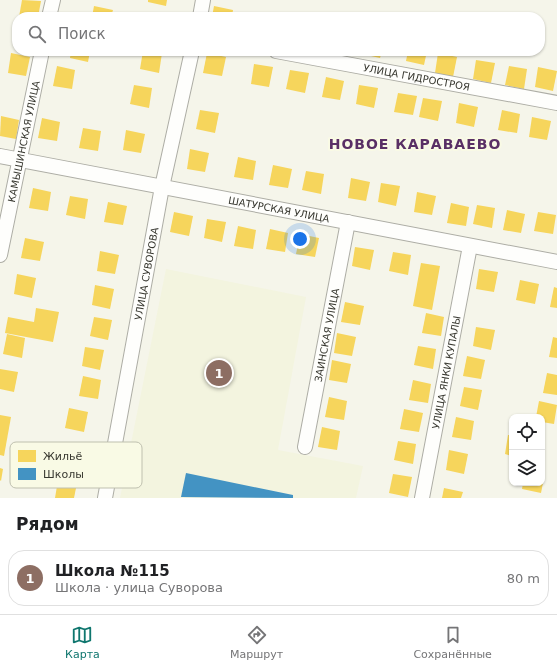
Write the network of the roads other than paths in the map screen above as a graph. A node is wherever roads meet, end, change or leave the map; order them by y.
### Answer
1 (53, 0) edge
2 (203, 0) edge
3 (50, 12) edge
4 (201, 12) edge
5 (41, 56) edge
6 (191, 56) edge
7 (303, 56) edge
8 (557, 103) edge
9 (0, 156) edge
10 (18, 160) junction
11 (162, 187) junction
12 (348, 222) junction
13 (470, 246) junction
14 (0, 255) edge
15 (557, 262) edge
16 (115, 442) edge
17 (305, 447) dead end
18 (107, 488) edge
19 (105, 498) edge
20 (422, 498) edge

1 - 3 street
2 - 4 street
5 - 10 street, КАМЫШИНСКАЯ УЛИЦА
6 - 11 street, УЛИЦА СУВОРОВА
7 - 8 street, УЛИЦА ГИДРОСТРОЯ
9 - 10 street, ШАТУРСКАЯ УЛИЦА
10 - 11 street, ШАТУРСКАЯ УЛИЦА
10 - 14 street, КАМЫШИНСКАЯ УЛИЦА
11 - 12 street, ШАТУРСКАЯ УЛИЦА
11 - 16 street, УЛИЦА СУВОРОВА
12 - 13 street, ШАТУРСКАЯ УЛИЦА
12 - 17 street, ЗАИНСКАЯ УЛИЦА
13 - 15 street, ШАТУРСКАЯ УЛИЦА
13 - 20 street, УЛИЦА ЯНКИ КУПАЛЫ
18 - 19 street, УЛИЦА СУВОРОВА

